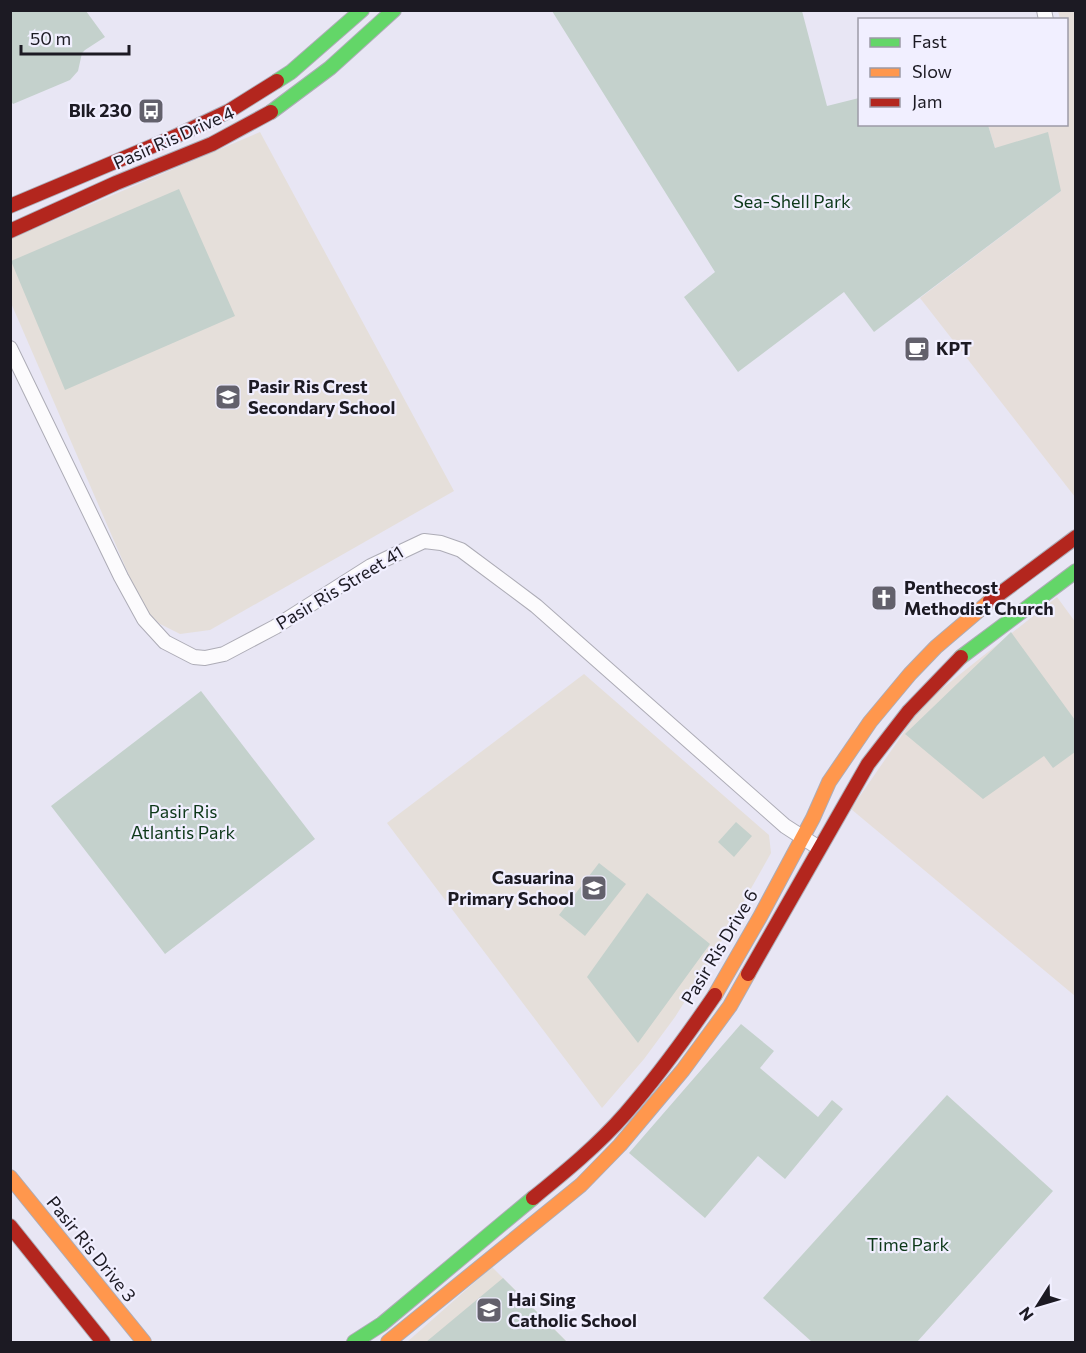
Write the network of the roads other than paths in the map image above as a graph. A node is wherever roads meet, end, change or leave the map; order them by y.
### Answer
1 (362, 10) edge
2 (394, 10) edge
3 (10, 206) edge
4 (10, 231) edge
5 (10, 348) edge
6 (1076, 537) edge
7 (1076, 571) edge
8 (802, 838) junction
9 (819, 848) junction
10 (10, 1177) edge
11 (10, 1226) edge
12 (103, 1342) edge
13 (144, 1342) edge
14 (354, 1342) edge
15 (388, 1342) edge

1 - 3 street, Pasir Ris Drive 4
2 - 4 street, Pasir Ris Drive 4
5 - 8 street, Pasir Ris Street 41
6 - 8 street, Pasir Ris Drive 6
7 - 9 street, Pasir Ris Drive 6
8 - 9 street, Pasir Ris Street 41
8 - 14 street, Pasir Ris Drive 6
9 - 15 street, Pasir Ris Drive 6
10 - 13 street, Pasir Ris Drive 3
11 - 12 street

